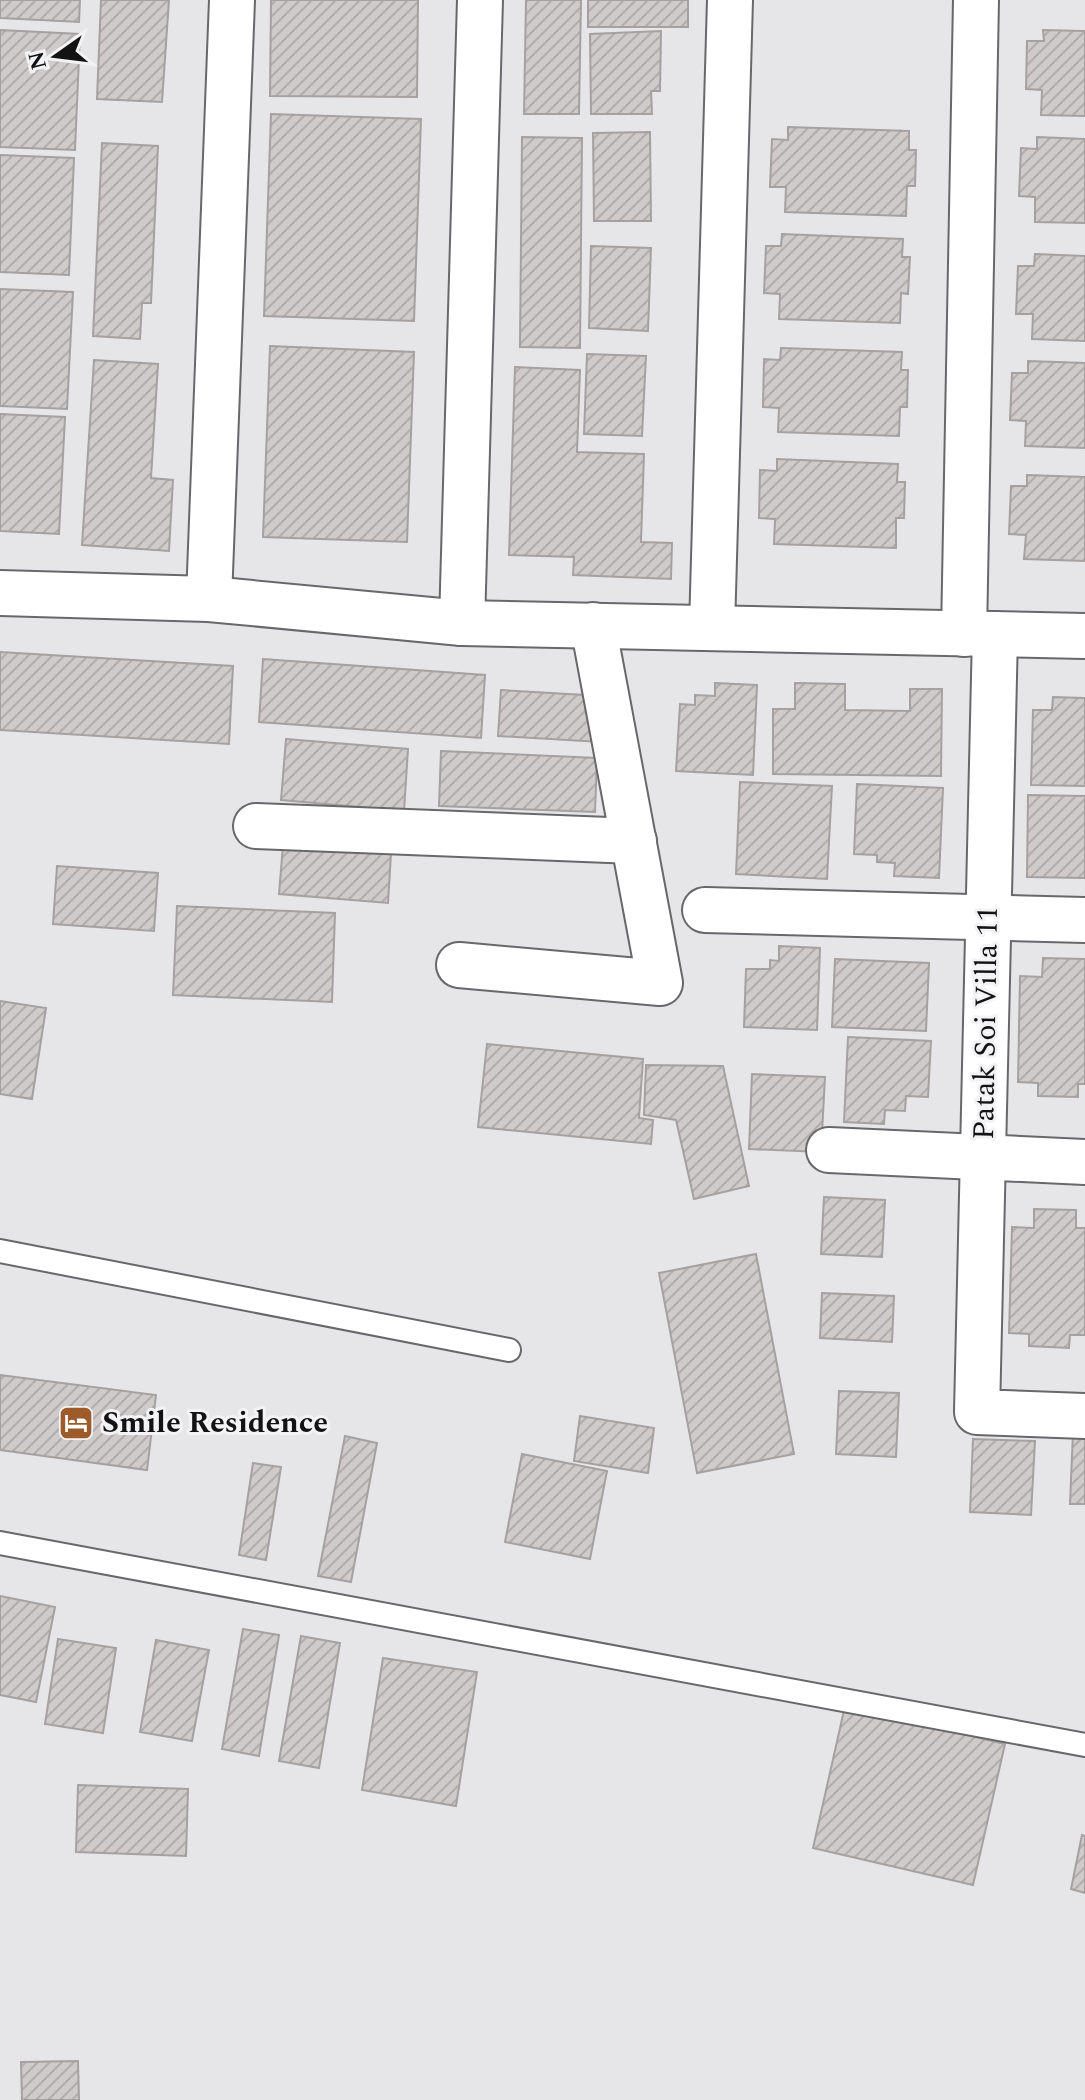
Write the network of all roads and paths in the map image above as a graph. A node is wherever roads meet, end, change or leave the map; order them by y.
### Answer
1 (232, 0) edge
2 (480, 0) edge
3 (730, 0) edge
4 (976, 0) edge
5 (0, 593) edge
6 (209, 599) junction
7 (462, 623) junction
8 (593, 625) junction
9 (712, 628) junction
10 (979, 634) junction
11 (1085, 636) edge
12 (256, 826) dead end
13 (634, 841) junction
14 (705, 910) dead end
15 (988, 918) junction
16 (1085, 920) edge
17 (459, 965) dead end
18 (829, 1150) dead end
19 (982, 1158) junction
20 (1085, 1162) edge
21 (0, 1251) edge
22 (509, 1350) dead end
23 (1085, 1416) edge
24 (0, 1543) edge
25 (1085, 1745) edge

1 - 6 street
2 - 7 street
3 - 9 street
4 - 10 street, Patak Soi Villa 11
5 - 6 street
6 - 7 street
7 - 8 street
8 - 9 street
8 - 13 street
9 - 10 street
10 - 11 street
10 - 15 street, Patak Soi Villa 11
12 - 13 street
13 - 17 street
14 - 15 street
15 - 16 street
15 - 19 street, Patak Soi Villa 11
18 - 19 street
19 - 20 street
19 - 23 street, Patak Soi Villa 11
21 - 22 lane
24 - 25 lane

